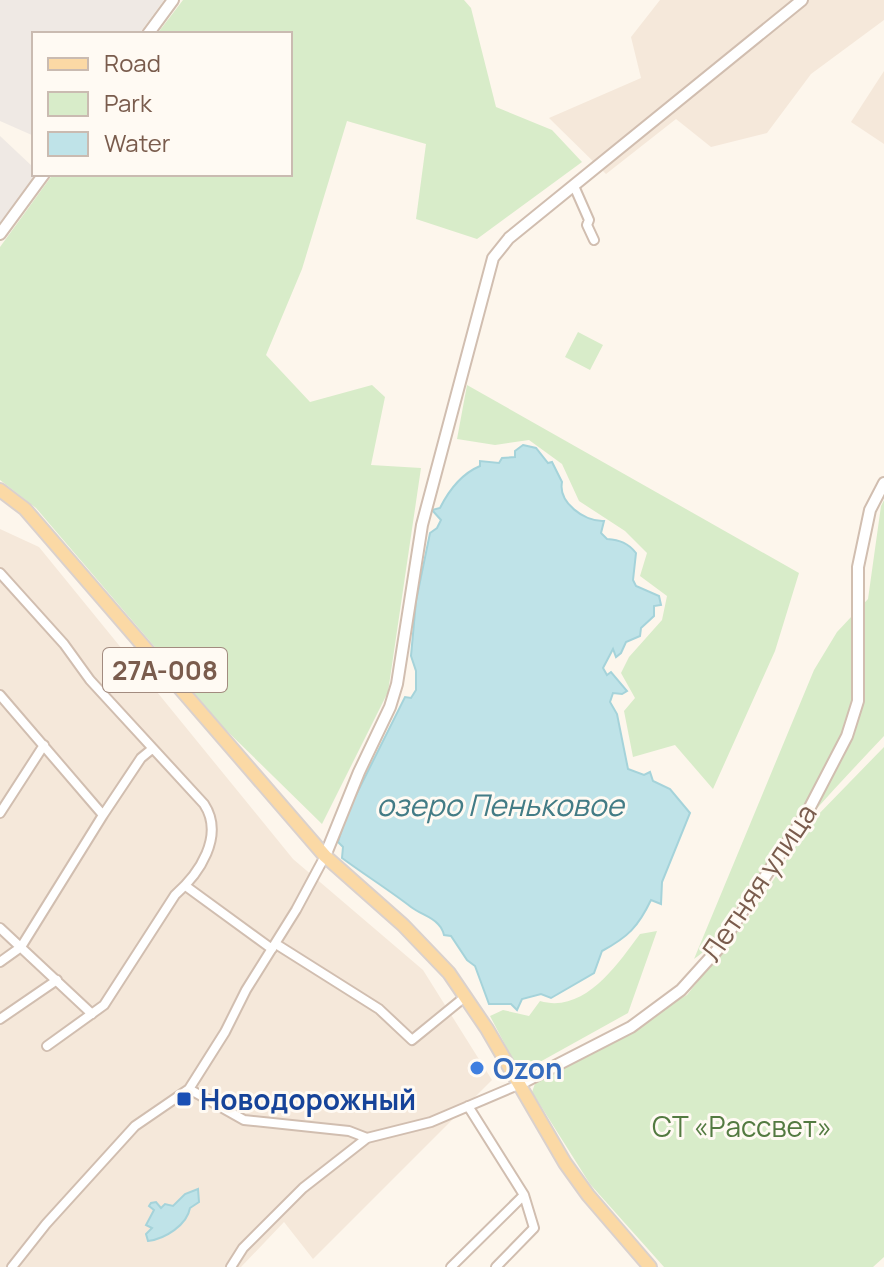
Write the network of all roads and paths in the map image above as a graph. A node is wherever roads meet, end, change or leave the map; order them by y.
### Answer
1 (173, 0) edge
2 (802, 0) edge
3 (149, 32) edge
4 (43, 176) edge
5 (574, 186) junction
6 (0, 234) edge
7 (594, 240) dead end
8 (884, 483) edge
9 (0, 490) edge
10 (0, 573) edge
11 (0, 695) edge
12 (44, 745) junction
13 (152, 749) junction
14 (0, 813) edge
15 (103, 815) junction
16 (325, 856) junction
17 (187, 887) junction
18 (0, 928) edge
19 (21, 947) junction
20 (274, 947) junction
21 (0, 962) edge
22 (57, 980) junction
23 (466, 996) junction
24 (92, 1014) junction
25 (0, 1019) edge
26 (47, 1046) dead end
27 (518, 1085) junction
28 (189, 1089) junction
29 (468, 1106) junction
30 (367, 1138) junction
31 (524, 1195) junction
32 (12, 1267) edge
33 (231, 1267) edge
34 (451, 1267) edge
35 (496, 1267) edge
36 (650, 1267) edge

1 - 3 street
2 - 5 street
4 - 6 street
5 - 7 street
5 - 16 street
8 - 27 street, Летняя улица
9 - 16 main road, 27А-008
10 - 13 street
11 - 12 street
12 - 14 street
12 - 15 street
13 - 15 street
13 - 17 street
15 - 19 street
16 - 20 street
16 - 23 main road, 27А-008
17 - 20 street
17 - 24 street
18 - 19 street
19 - 21 street
19 - 22 street
20 - 23 street
20 - 28 street
22 - 24 street
22 - 25 street
23 - 27 main road, 27А-008
24 - 26 street
27 - 29 street, Летняя улица
27 - 36 main road, 27А-008
28 - 30 street
28 - 32 street
29 - 30 street, Летняя улица
29 - 31 street
30 - 33 street, Летняя улица
31 - 34 street
31 - 35 street

